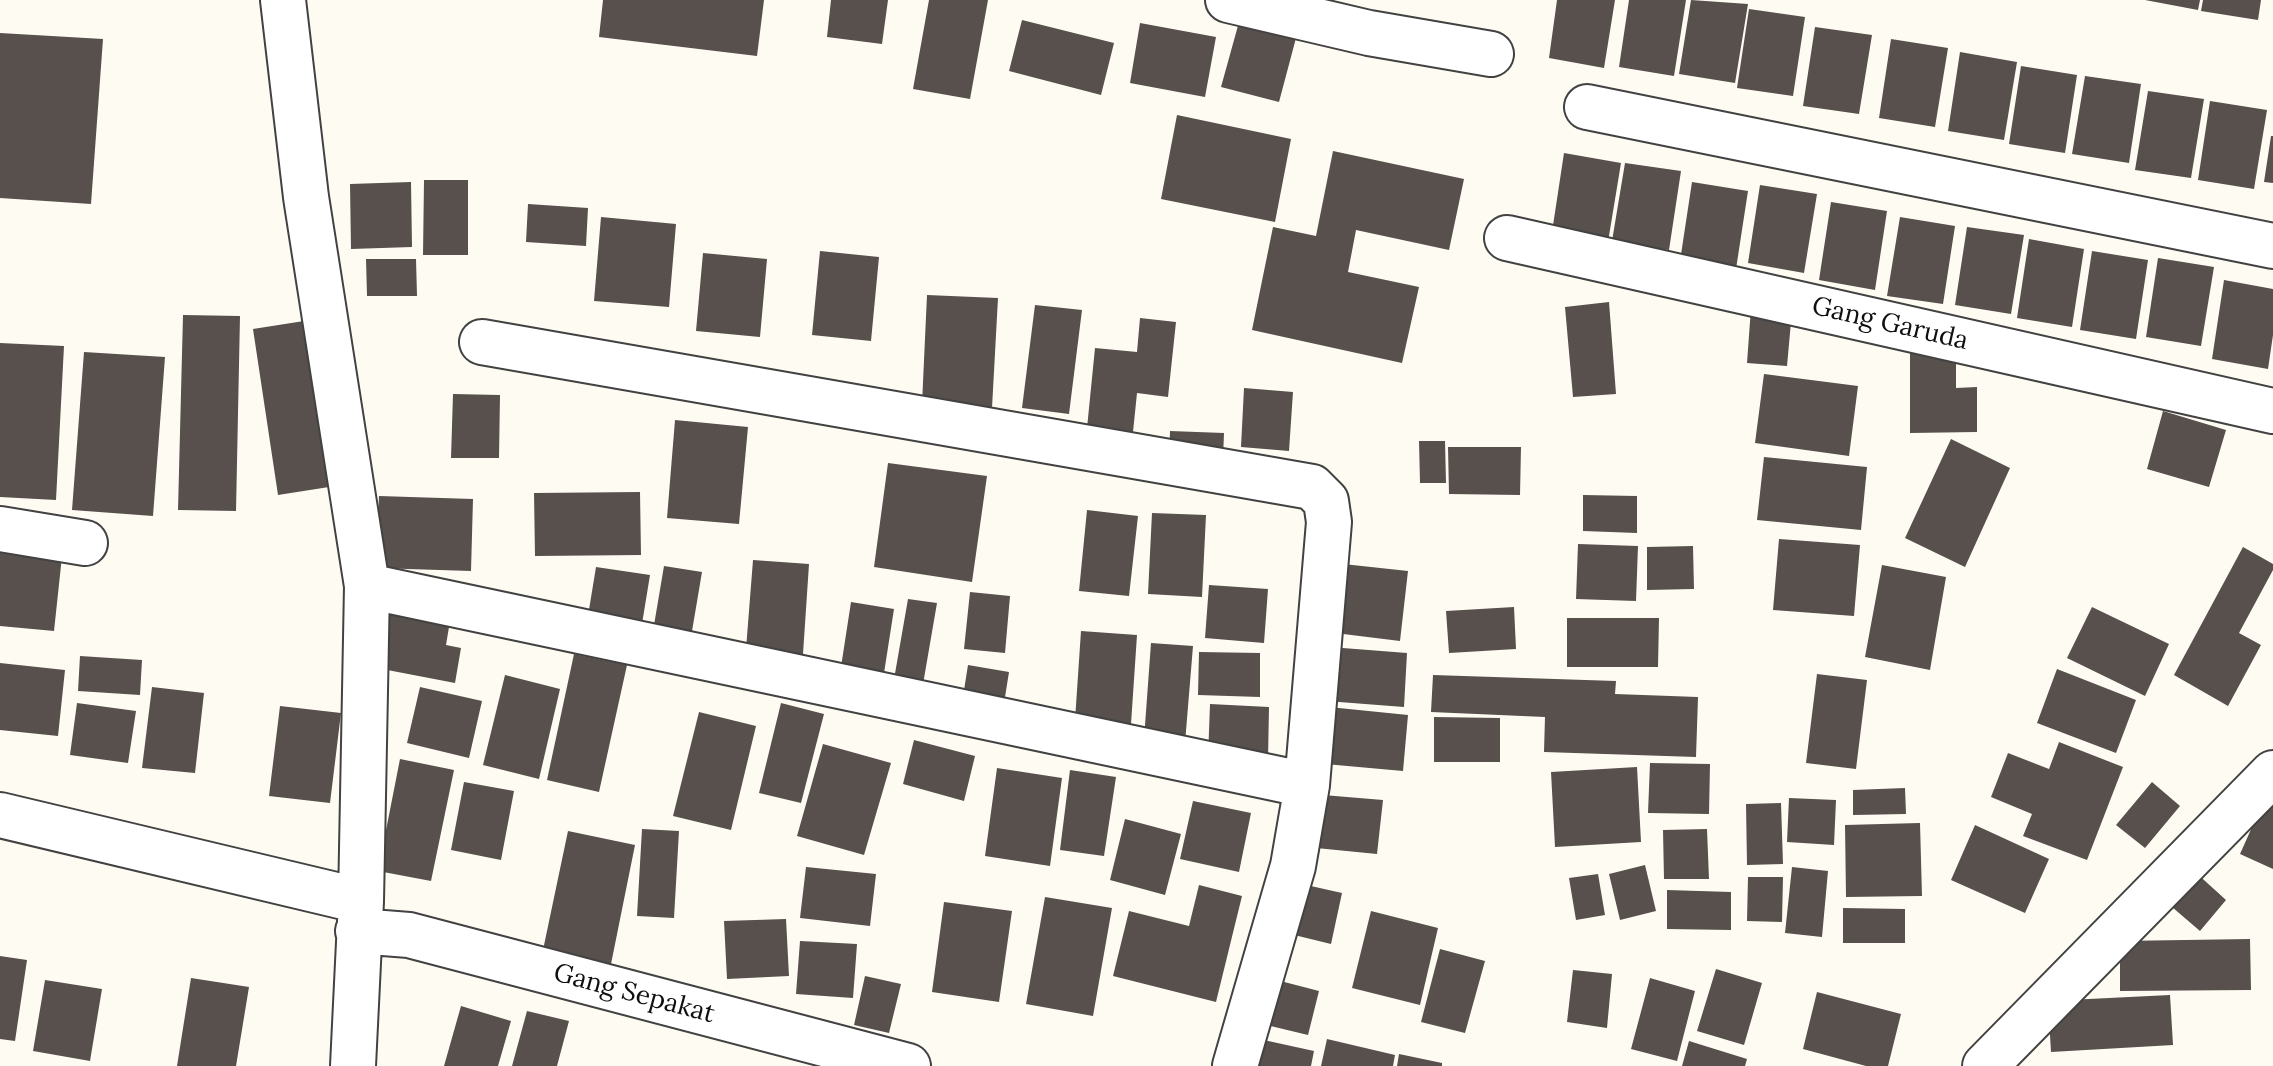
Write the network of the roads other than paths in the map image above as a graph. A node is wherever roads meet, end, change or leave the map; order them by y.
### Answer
1 (283, 0) edge
2 (1228, 0) edge
3 (1491, 54) dead end
4 (1587, 107) dead end
5 (1507, 238) dead end
6 (2273, 246) edge
7 (482, 342) dead end
8 (2273, 411) edge
9 (0, 529) edge
10 (85, 543) dead end
11 (367, 586) junction
12 (2273, 773) edge
13 (1307, 785) junction
14 (0, 815) edge
15 (360, 916) junction
16 (353, 1066) edge
17 (908, 1066) edge
18 (1235, 1066) edge
19 (1985, 1066) edge

1 - 11 street
2 - 3 street
4 - 6 street
5 - 8 street, Gang Garuda
7 - 13 street
9 - 10 street
11 - 13 street
11 - 15 street
12 - 19 street
13 - 18 street
14 - 15 street, Gang Sepakat
15 - 16 street
15 - 17 street, Gang Sepakat

